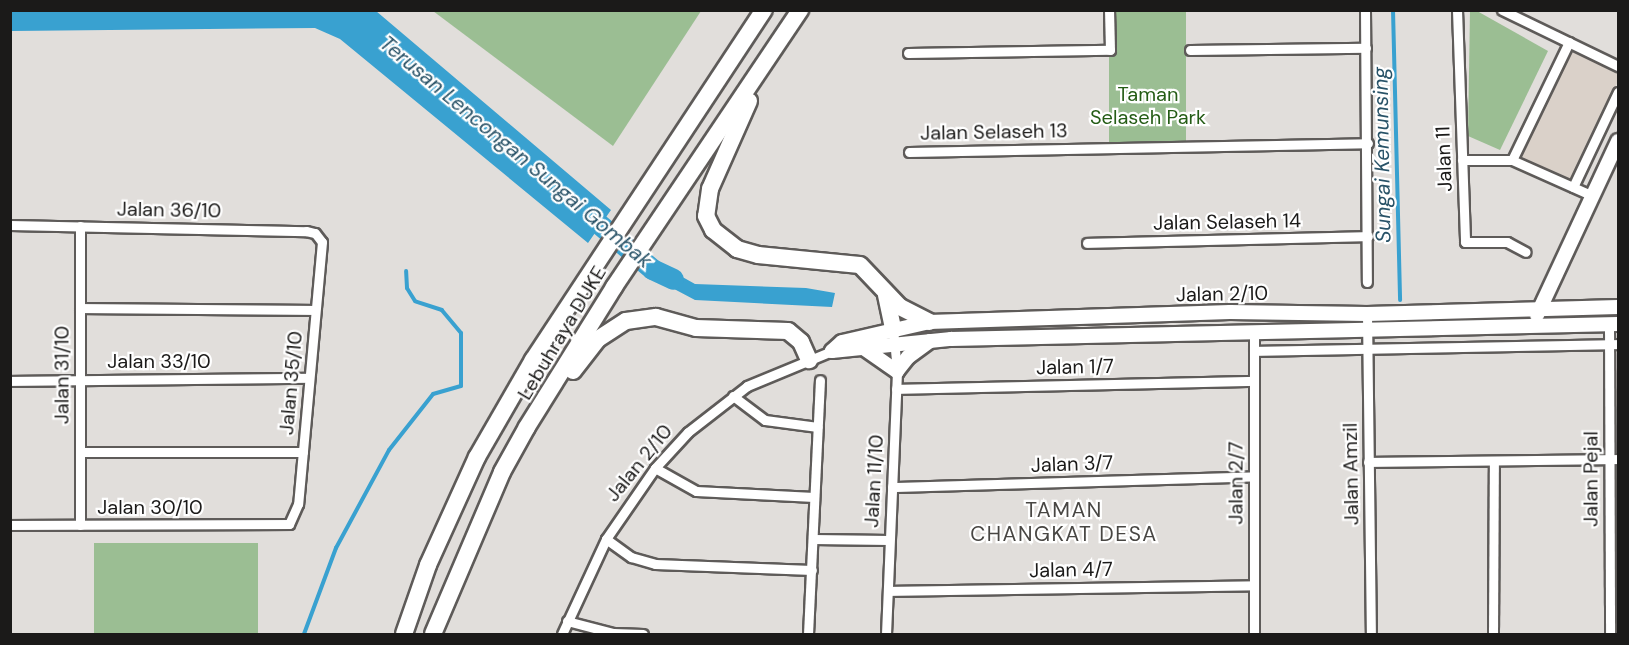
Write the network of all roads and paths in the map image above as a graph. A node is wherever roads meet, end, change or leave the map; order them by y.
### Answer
1 (764, 10) edge
2 (800, 10) edge
3 (1109, 10) edge
4 (1365, 10) edge
5 (1457, 10) edge
6 (1502, 10) edge
7 (1569, 42) junction
8 (1366, 48) junction
9 (1190, 50) dead end
10 (908, 53) dead end
11 (769, 56) junction
12 (1618, 66) edge
13 (1618, 92) edge
14 (1368, 143) junction
15 (1617, 150) edge
16 (909, 152) dead end
17 (1462, 160) junction
18 (1512, 160) junction
19 (1573, 187) junction
20 (1593, 196) junction
21 (10, 225) edge
22 (80, 226) junction
23 (1368, 236) junction
24 (322, 242) joint
25 (1087, 243) dead end
26 (1526, 252) dead end
27 (1367, 282) dead end
28 (886, 296) junction
29 (1618, 307) edge
30 (80, 308) junction
31 (1538, 309) junction
32 (315, 310) junction
33 (1367, 314) junction
34 (929, 322) junction
35 (1614, 324) edge
36 (1536, 326) junction
37 (1368, 329) junction
38 (1254, 331) junction
39 (894, 336) junction
40 (931, 341) junction
41 (1614, 344) edge
42 (1368, 348) junction
43 (865, 349) junction
44 (832, 351) junction
45 (1254, 351) junction
46 (809, 360) junction
47 (897, 371) junction
48 (308, 378) junction
49 (80, 380) junction
50 (820, 380) dead end
51 (10, 381) edge
52 (1254, 381) junction
53 (896, 389) junction
54 (733, 396) junction
55 (534, 420) junction
56 (818, 427) junction
57 (80, 452) junction
58 (303, 452) junction
59 (1614, 459) edge
60 (1494, 461) junction
61 (1368, 462) junction
62 (655, 468) junction
63 (1254, 476) junction
64 (892, 487) junction
65 (814, 497) junction
66 (289, 524) joint
67 (10, 525) edge
68 (80, 525) junction
69 (606, 539) junction
70 (813, 539) junction
71 (890, 540) junction
72 (812, 570) junction
73 (1254, 585) junction
74 (888, 591) junction
75 (567, 621) junction
76 (404, 634) edge
77 (433, 634) edge
78 (562, 634) edge
79 (643, 634) edge
80 (808, 634) edge
81 (886, 634) edge
82 (1254, 634) edge
83 (1371, 634) edge
84 (1493, 634) edge
85 (1610, 634) edge

1 - 76 highway, Lebuhraya DUKE
2 - 11 highway, Lebuhraya DUKE
3 - 10 street
4 - 8 street
5 - 17 street, Jalan 11
6 - 7 street
7 - 12 street
7 - 18 street
8 - 9 street
8 - 14 street
11 - 28 highway
11 - 55 highway, Lebuhraya DUKE
13 - 19 street
14 - 16 street, Jalan Selaseh 13
14 - 23 street
15 - 20 street
17 - 18 street
17 - 26 street, Jalan 11
18 - 19 street
19 - 20 street
20 - 31 street
21 - 22 street, Jalan 36/10
22 - 24 street, Jalan 36/10
22 - 30 street, Jalan 31/10
23 - 25 street, Jalan Selaseh 14
23 - 27 street
24 - 32 street, Jalan 35/10
28 - 34 highway
28 - 39 highway
29 - 31 street, Jalan 2/10
30 - 32 street
30 - 49 street, Jalan 31/10
31 - 33 street, Jalan 2/10
31 - 36 street
32 - 48 street, Jalan 35/10
33 - 34 street, Jalan 2/10
33 - 37 street, Jalan Amzil
34 - 39 street, Jalan 2/10
35 - 36 street, Jalan 2/10
35 - 41 street, Jalan Pejal
36 - 37 street, Jalan 2/10
37 - 38 street, Jalan 2/10
37 - 42 street, Jalan Amzil
38 - 40 street, Jalan 2/10
38 - 45 street, Jalan 2/7
39 - 40 street, Jalan 2/10
39 - 43 street, Jalan 2/10
39 - 44 street, Jalan 2/10
39 - 47 street, Jalan 11/10
40 - 47 street
41 - 42 street
41 - 59 street, Jalan Pejal
42 - 45 street
42 - 61 street, Jalan Amzil
43 - 44 street, Jalan 2/10
43 - 47 street
44 - 46 street, Jalan 2/10
45 - 52 street, Jalan 2/7
46 - 54 street, Jalan 2/10
46 - 55 highway
47 - 53 street, Jalan 11/10
48 - 49 street, Jalan 33/10
48 - 58 street, Jalan 35/10
49 - 51 street, Jalan 33/10
49 - 57 street, Jalan 31/10
50 - 56 street
52 - 53 street, Jalan 1/7
52 - 63 street, Jalan 2/7
53 - 64 street, Jalan 11/10
54 - 56 street
54 - 62 street, Jalan 2/10
55 - 77 highway, Lebuhraya DUKE
56 - 65 street
57 - 58 street
57 - 68 street, Jalan 31/10
58 - 66 street, Jalan 35/10
59 - 60 street
59 - 85 street, Jalan Pejal
60 - 61 street
60 - 84 street
61 - 83 street, Jalan Amzil
62 - 65 street
62 - 69 street, Jalan 2/10
63 - 64 street, Jalan 3/7
63 - 73 street, Jalan 2/7
64 - 71 street, Jalan 11/10
65 - 70 street
66 - 68 street, Jalan 30/10
67 - 68 street, Jalan 30/10
69 - 72 street
69 - 75 street, Jalan 2/10
70 - 71 street
70 - 72 street
71 - 74 street, Jalan 11/10
72 - 80 street
73 - 74 street, Jalan 4/7
73 - 82 street, Jalan 2/7
74 - 81 street, Jalan 11/10
75 - 78 street, Jalan 2/10
75 - 79 street

